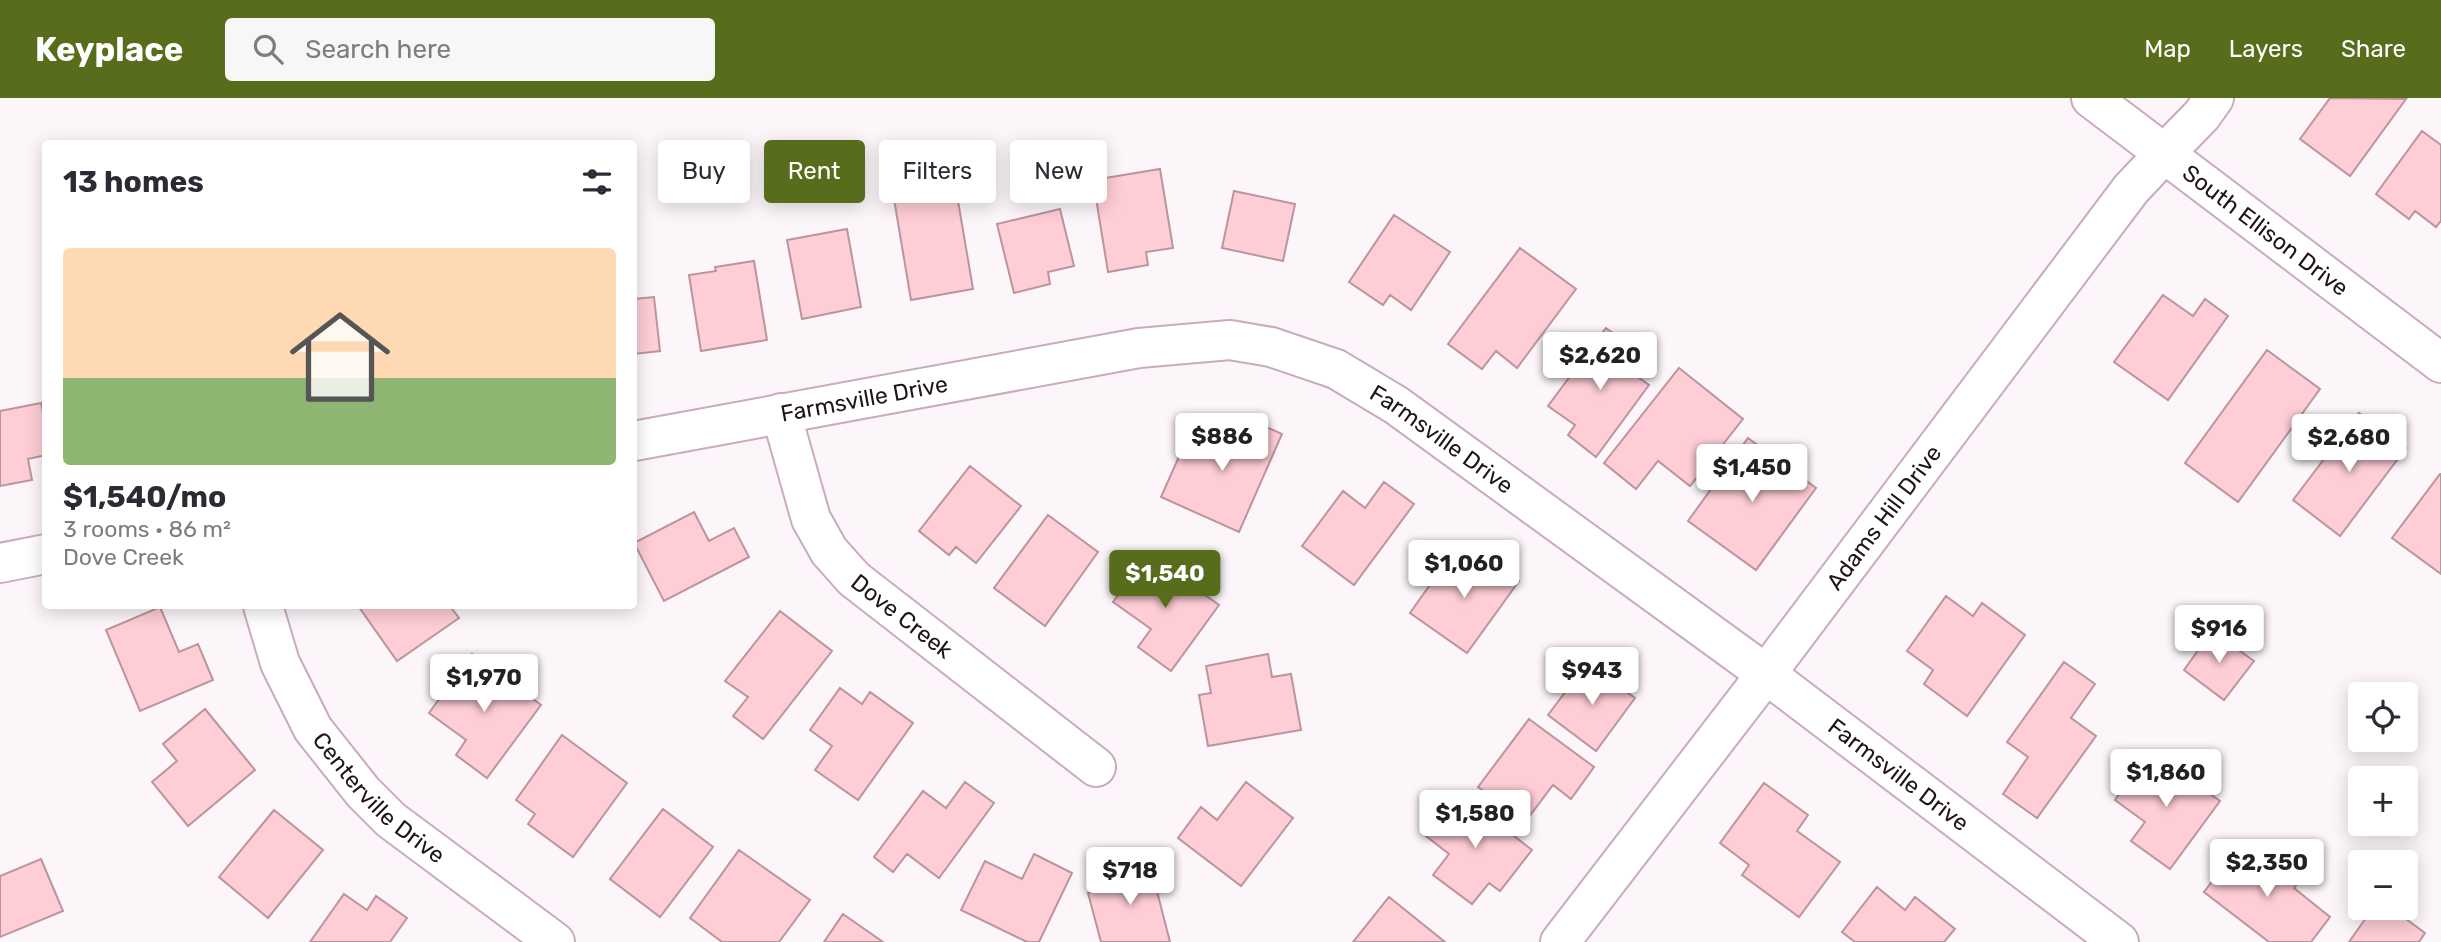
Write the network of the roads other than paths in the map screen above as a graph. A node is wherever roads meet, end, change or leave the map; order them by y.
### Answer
1 (2091, 98) edge
2 (2214, 98) edge
3 (2164, 154) junction
4 (2441, 363) edge
5 (781, 413) junction
6 (637, 440) edge
7 (42, 555) edge
8 (0, 562) edge
9 (265, 609) edge
10 (1766, 674) junction
11 (1096, 767) dead end
12 (555, 942) edge
13 (1560, 942) edge
14 (2119, 942) edge

1 - 3 street, South Ellison Drive
2 - 3 street, Adams Hill Drive
3 - 4 street, South Ellison Drive
3 - 10 street, Adams Hill Drive
5 - 6 street, Farmsville Drive
5 - 10 street, Farmsville Drive
5 - 11 street, Dove Creek
7 - 8 street
9 - 12 street, Centerville Drive
10 - 13 street, Adams Hill Drive
10 - 14 street, Farmsville Drive

